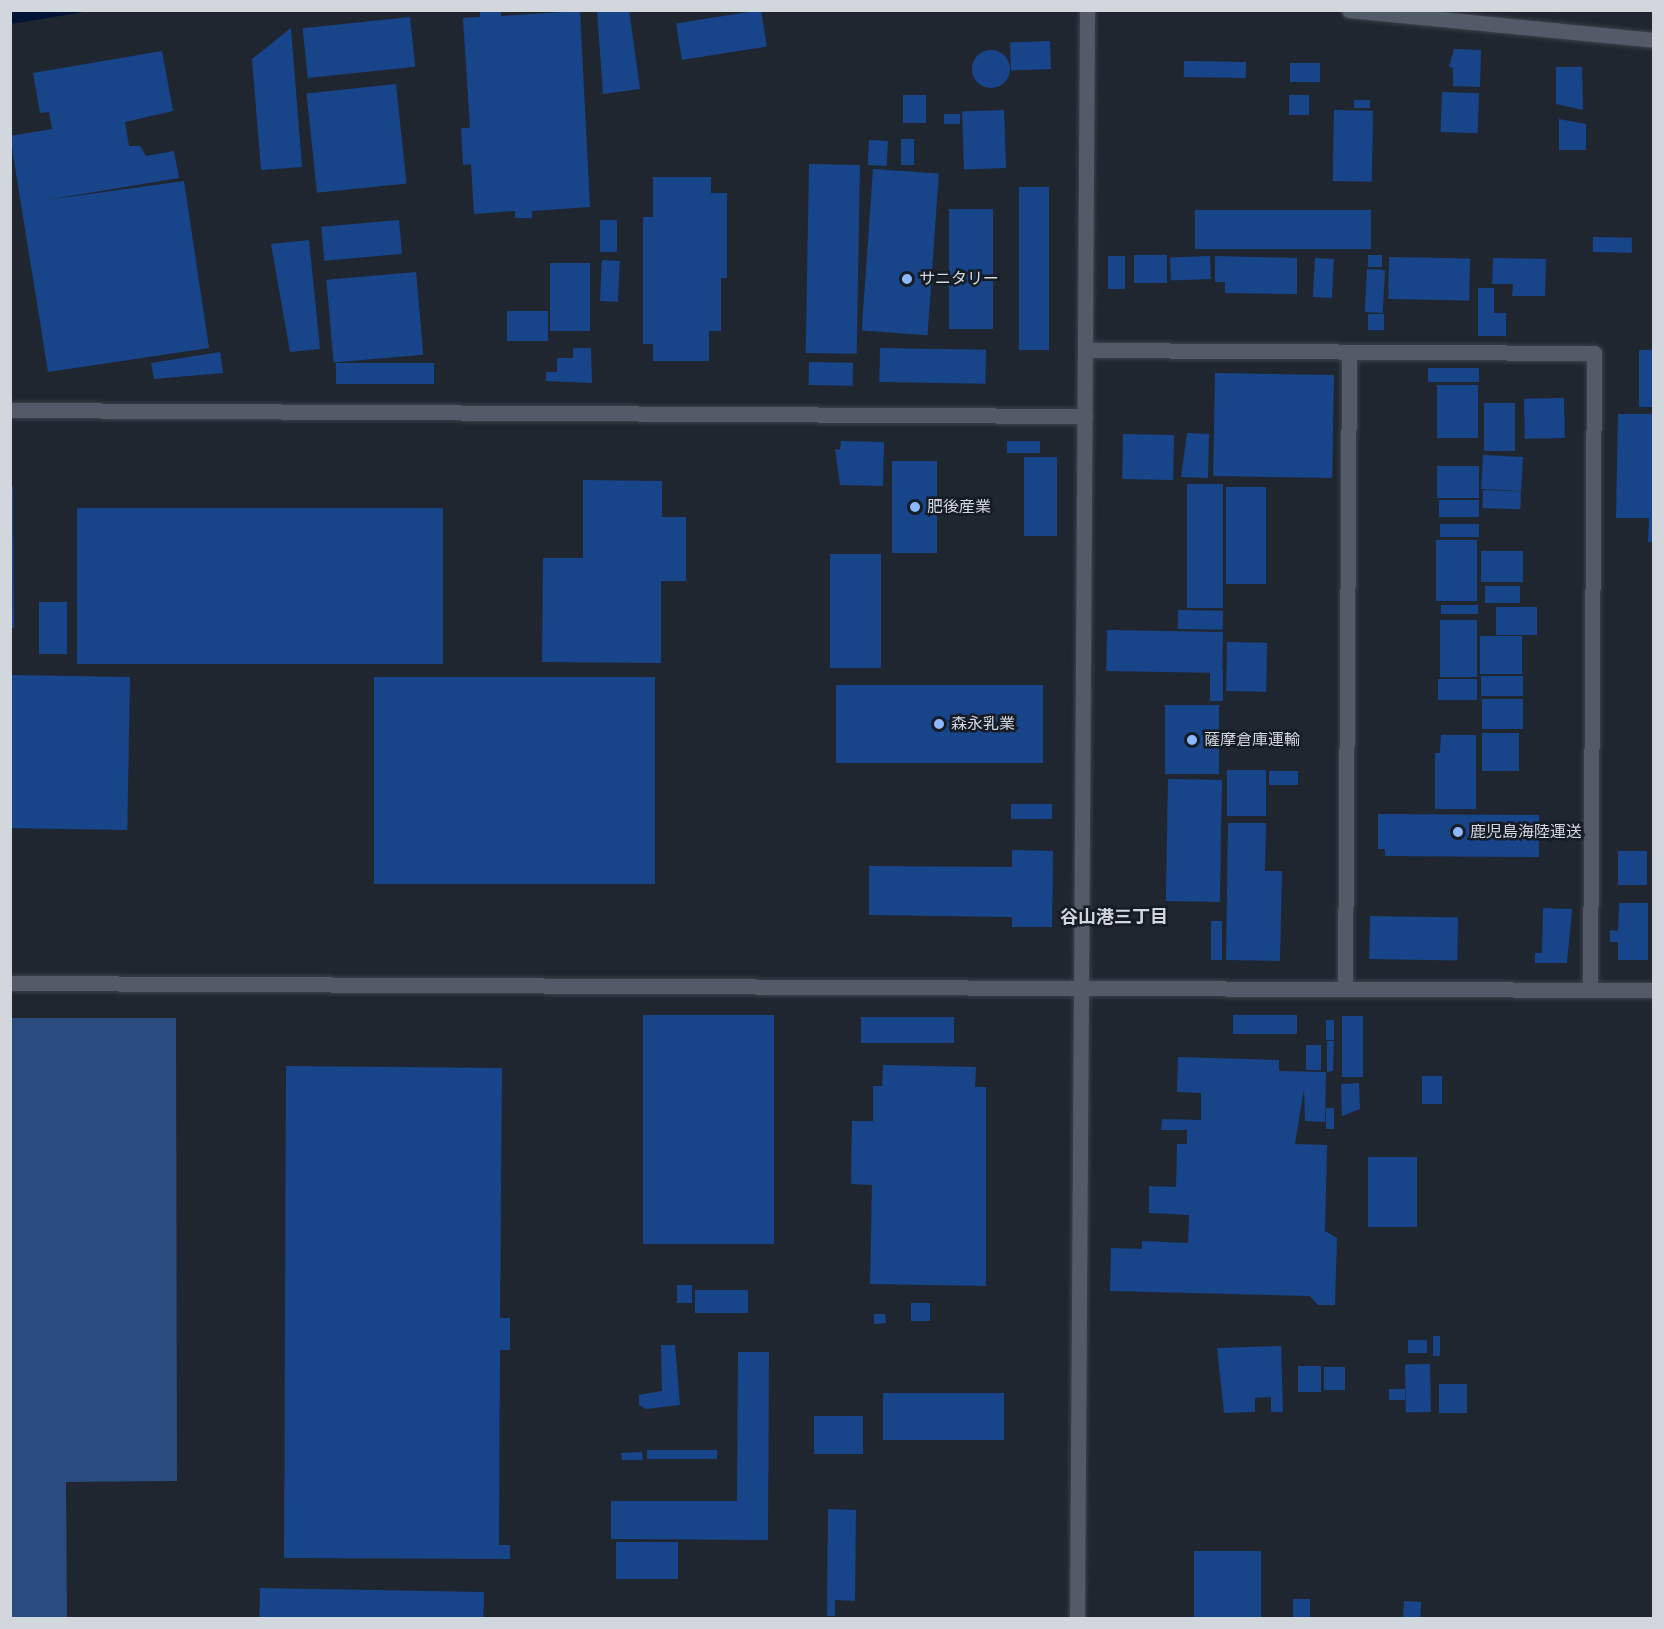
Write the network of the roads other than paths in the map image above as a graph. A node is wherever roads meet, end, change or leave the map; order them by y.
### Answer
1 (1088, 10) edge
2 (1349, 10) edge
3 (1653, 39) edge
4 (1085, 350) junction
5 (1349, 352) junction
6 (10, 410) edge
7 (1085, 416) junction
8 (10, 983) edge
9 (1081, 987) junction
10 (1345, 989) junction
11 (1590, 990) junction
12 (1653, 990) edge
13 (1077, 1618) edge

1 - 4 street
2 - 3 street
4 - 5 street
4 - 7 street
5 - 10 street
5 - 11 street
6 - 7 street
7 - 9 street
8 - 9 street
9 - 10 street
9 - 13 street
10 - 11 street
11 - 12 street

